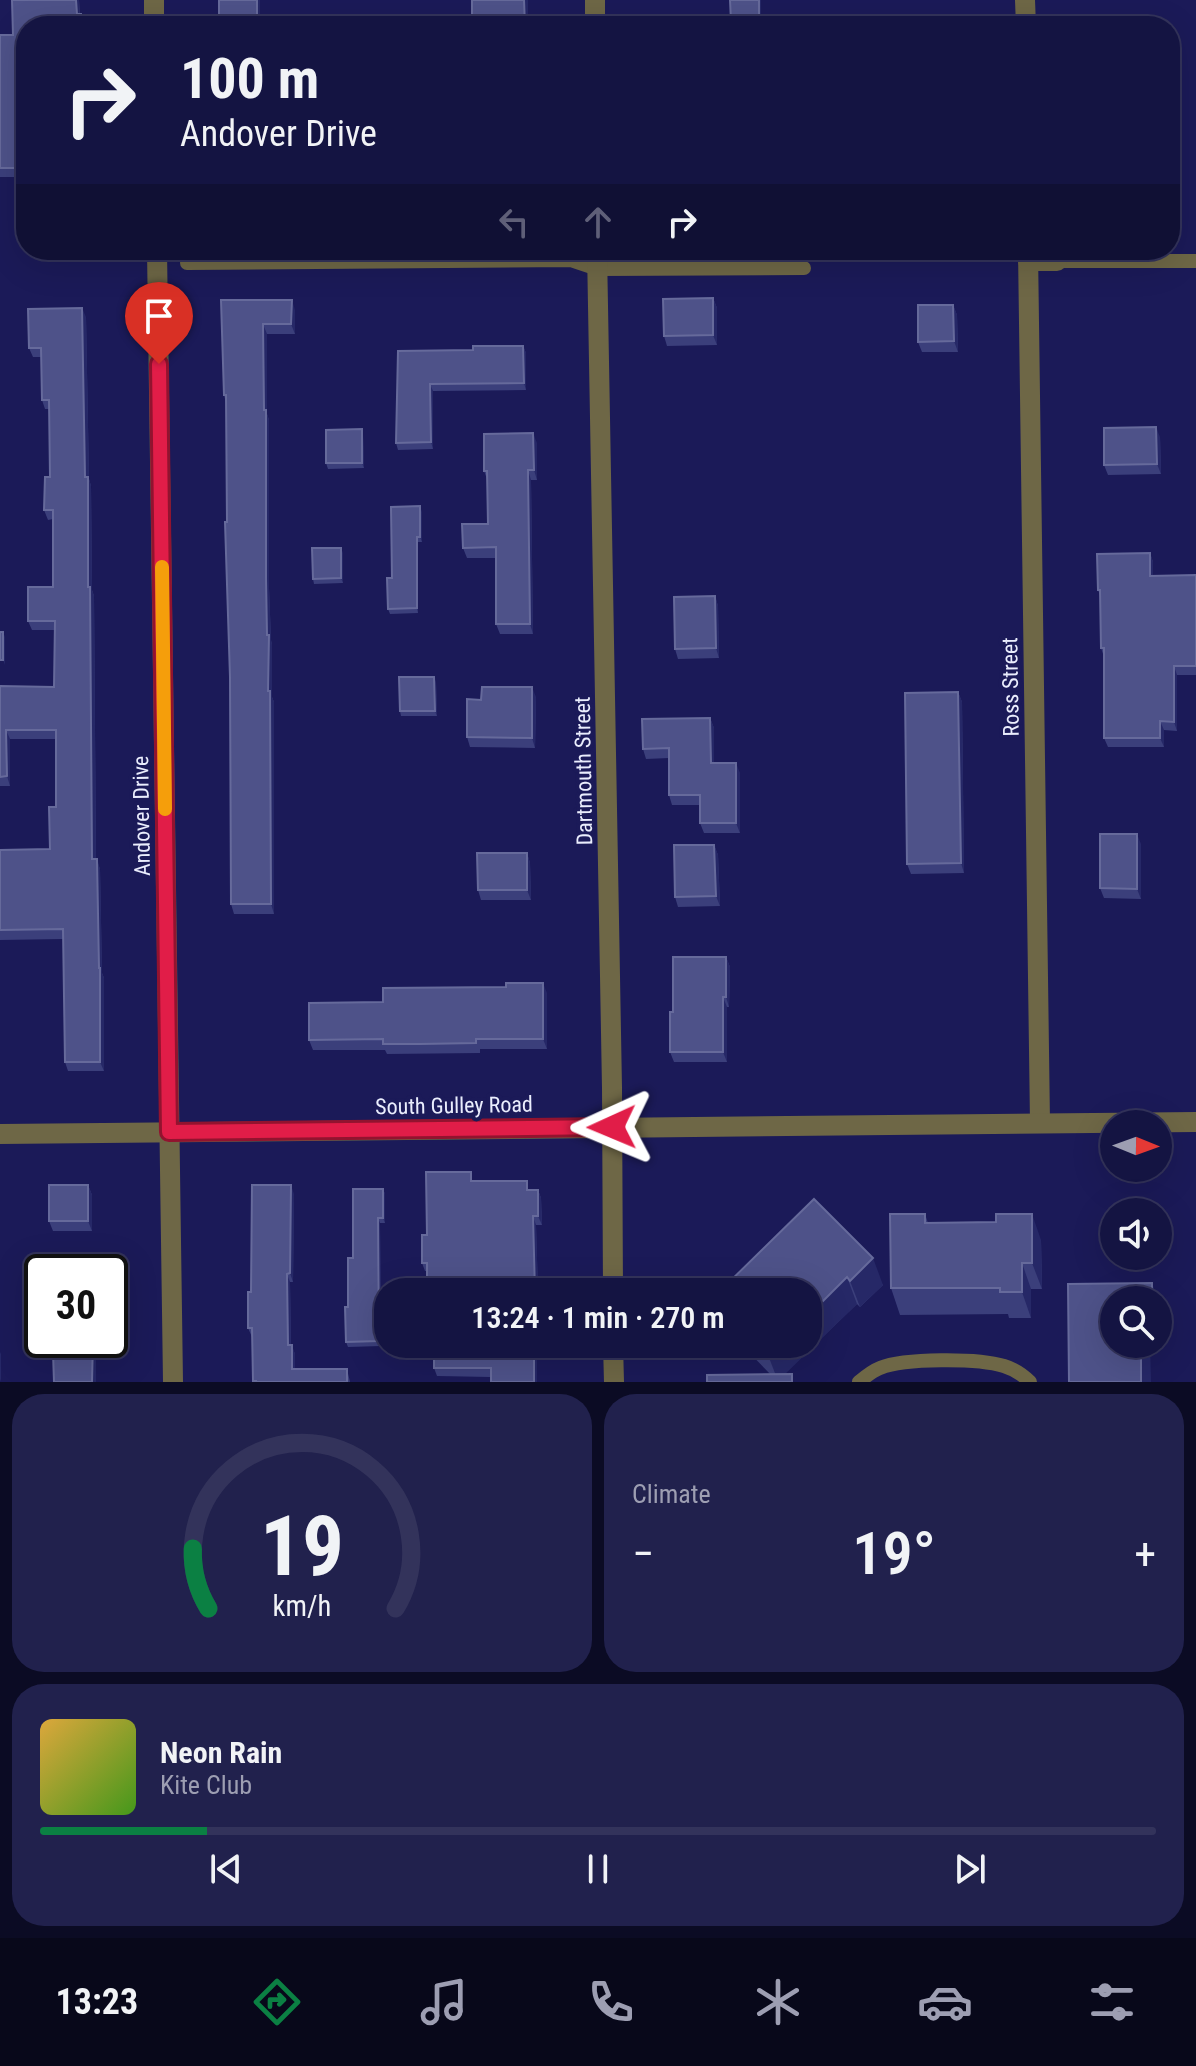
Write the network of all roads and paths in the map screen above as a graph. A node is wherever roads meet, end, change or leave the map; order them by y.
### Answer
1 (157, 260) edge
2 (571, 260) edge
3 (598, 260) edge
4 (621, 260) edge
5 (1028, 260) edge
6 (1051, 260) edge
7 (1057, 261) joint
8 (1196, 261) edge
9 (187, 263) dead end
10 (804, 268) dead end
11 (1196, 1122) edge
12 (1040, 1123) junction
13 (612, 1127) junction
14 (169, 1132) junction
15 (0, 1134) edge
16 (613, 1278) edge
17 (613, 1358) edge
18 (173, 1382) edge
19 (614, 1382) edge
20 (859, 1382) edge
21 (1030, 1382) edge

1 - 14 street, Andover Drive
2 - 9 lane
3 - 13 street, Dartmouth Street
4 - 10 lane
5 - 12 street, Ross Street
6 - 7 street
7 - 8 lane
11 - 12 street, South Gulley Road
12 - 13 street, South Gulley Road
13 - 14 street, South Gulley Road
13 - 16 street, Dartmouth Street
14 - 15 street, South Gulley Road
14 - 18 street, Andover Drive
17 - 19 street
20 - 21 lane

